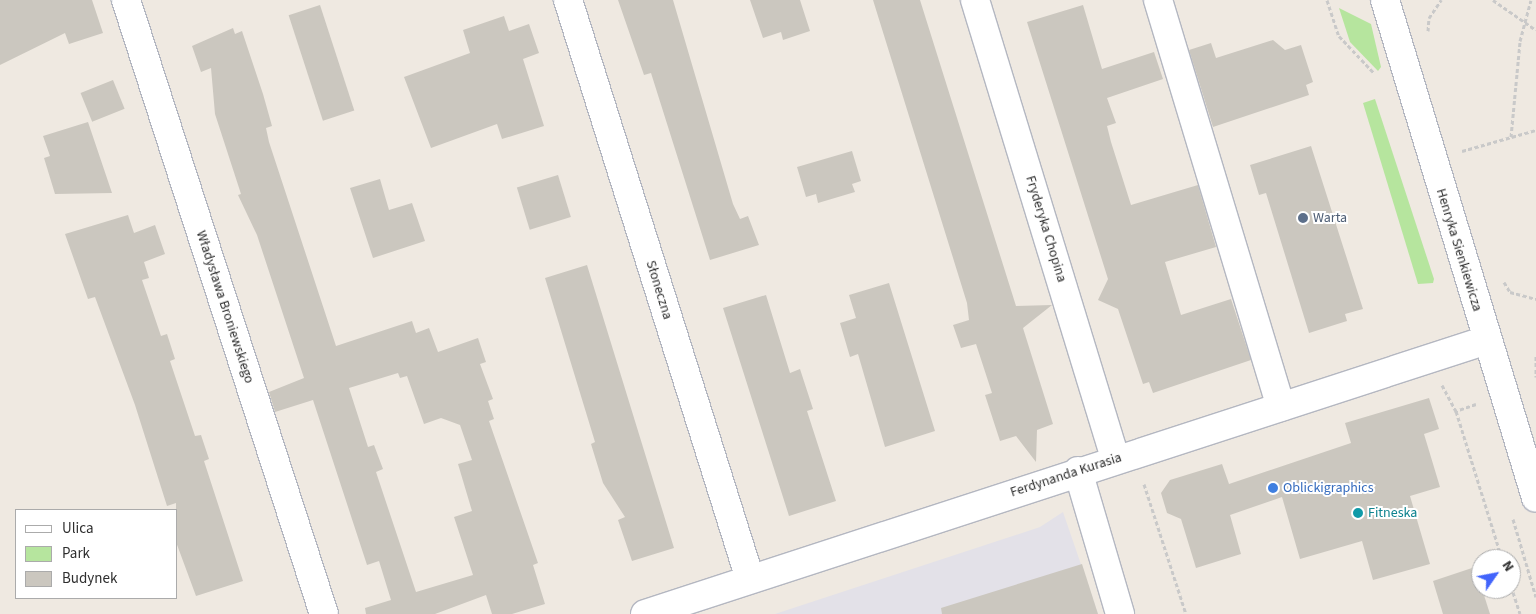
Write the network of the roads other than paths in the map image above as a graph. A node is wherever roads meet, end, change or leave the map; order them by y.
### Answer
1 (126, 0) edge
2 (568, 0) edge
3 (975, 0) edge
4 (1158, 0) edge
5 (1385, 0) edge
6 (1487, 340) junction
7 (1281, 408) junction
8 (1116, 459) junction
9 (1078, 471) junction
10 (1536, 498) edge
11 (750, 579) junction
12 (324, 614) edge
13 (646, 614) edge
14 (1120, 614) edge

1 - 12 street, Władysława Broniewskiego
2 - 11 street, Słoneczna
3 - 8 street, Fryderyka Chopina
4 - 7 street
5 - 6 street, Henryka Sienkiewicza
6 - 7 street, Ferdynanda Kurasia
6 - 10 street, Henryka Sienkiewicza
7 - 8 street, Ferdynanda Kurasia
8 - 9 street, Ferdynanda Kurasia
9 - 11 street, Ferdynanda Kurasia
9 - 14 street
11 - 13 street, Ferdynanda Kurasia

